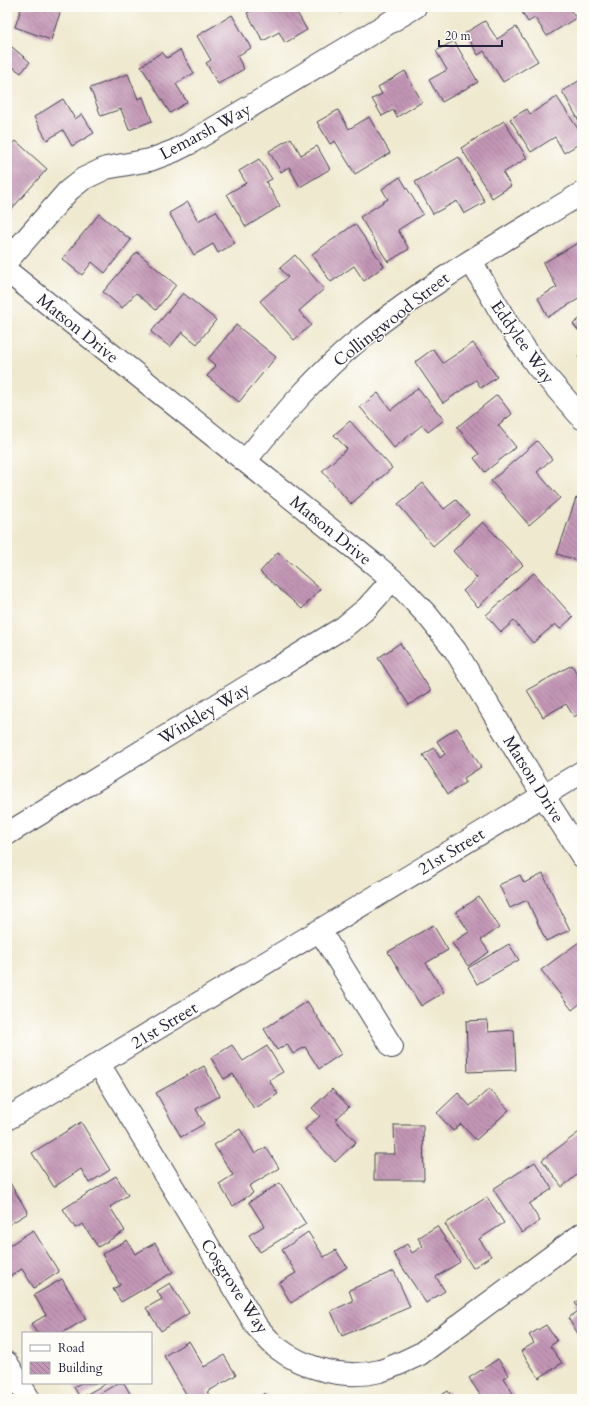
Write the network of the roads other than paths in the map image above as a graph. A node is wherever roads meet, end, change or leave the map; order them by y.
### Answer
1 (415, 7) edge
2 (582, 193) edge
3 (7, 261) edge
4 (471, 261) junction
5 (7, 271) edge
6 (582, 418) edge
7 (245, 461) junction
8 (392, 580) junction
9 (582, 772) edge
10 (543, 795) junction
11 (10, 825) edge
12 (582, 856) edge
13 (320, 931) junction
14 (392, 1047) dead end
15 (99, 1064) junction
16 (7, 1119) edge
17 (582, 1234) edge
18 (7, 1363) edge
19 (29, 1399) edge

1 - 3 street, Lemarsh Way
2 - 4 street, Collingwood Street
4 - 6 street, Eddylee Way
4 - 7 street, Collingwood Street
5 - 7 street, Matson Drive
7 - 8 street, Matson Drive
8 - 10 street, Matson Drive
8 - 11 street, Winkley Way
9 - 10 street, 21st Street
10 - 12 street, Matson Drive
10 - 13 street, 21st Street
13 - 14 street
13 - 15 street, 21st Street
15 - 16 street, 21st Street
15 - 17 street, Cosgrove Way
18 - 19 street

